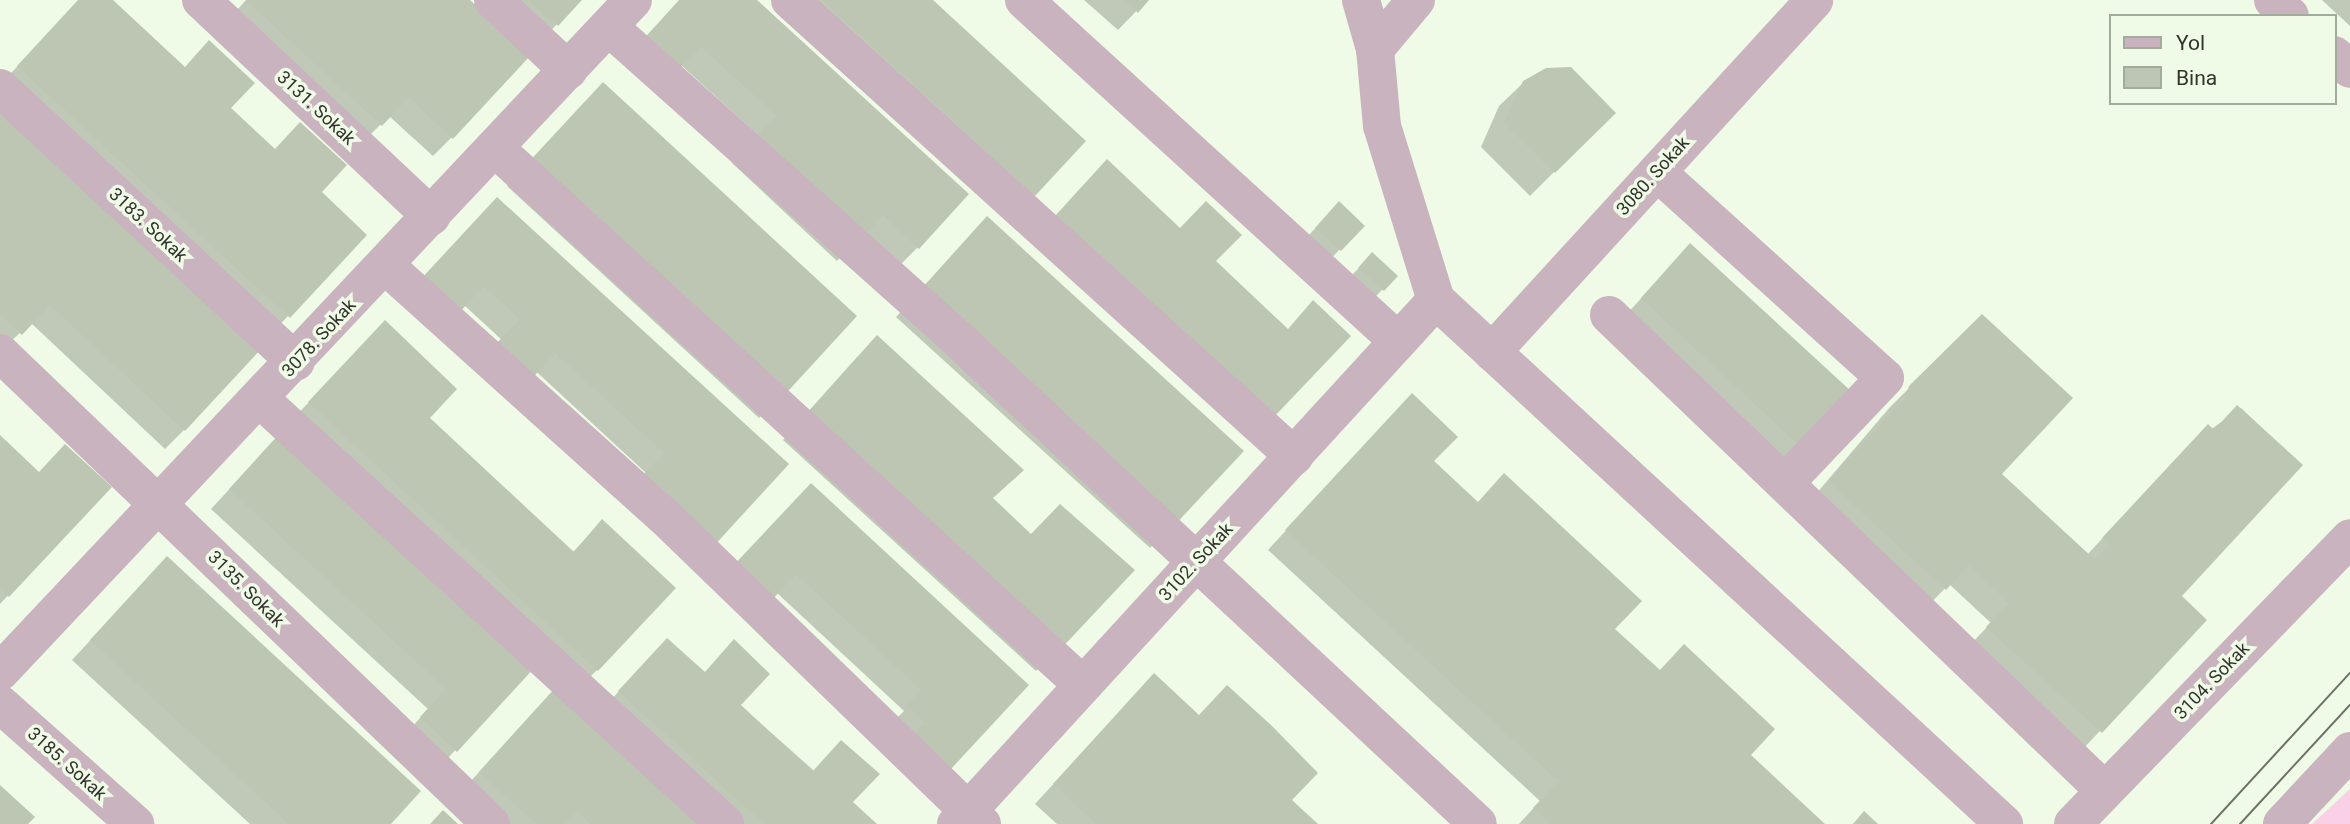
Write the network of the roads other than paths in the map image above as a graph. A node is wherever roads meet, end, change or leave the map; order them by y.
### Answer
1 (201, 0) edge
2 (493, 0) edge
3 (790, 0) edge
4 (1024, 0) edge
5 (1361, 0) edge
6 (1416, 0) edge
7 (1814, 0) edge
8 (621, 13) edge
9 (1375, 49) junction
10 (2336, 57) edge
11 (2350, 69) edge
12 (568, 70) junction
13 (0, 88) edge
14 (497, 150) junction
15 (1657, 172) junction
16 (431, 216) junction
17 (387, 267) junction
18 (1436, 300) junction
19 (1609, 315) dead end
20 (1398, 341) junction
21 (1492, 352) junction
22 (0, 353) edge
23 (296, 362) junction
24 (261, 400) junction
25 (1294, 456) junction
26 (1785, 483) junction
27 (160, 503) junction
28 (2350, 538) edge
29 (1194, 564) junction
30 (0, 672) edge
31 (1083, 685) junction
32 (0, 704) edge
33 (2350, 751) edge
34 (2105, 791) junction
35 (969, 820) edge
36 (135, 824) edge
37 (491, 824) edge
38 (725, 824) edge
39 (1478, 824) edge
40 (2004, 824) edge
41 (2073, 824) edge
42 (2282, 824) edge

1 - 16 street, 3131. Sokak
2 - 12 street
3 - 25 street
4 - 20 street
5 - 9 street
6 - 9 street
7 - 15 street, 3080. Sokak
8 - 12 street, 3078. Sokak
8 - 29 street
9 - 18 street
10 - 11 street
12 - 14 street, 3078. Sokak
13 - 23 street, 3183. Sokak
14 - 16 street, 3078. Sokak
14 - 31 street
15 - 21 street, 3080. Sokak
15 - 26 street
16 - 17 street, 3078. Sokak
17 - 23 street, 3078. Sokak
17 - 35 street
18 - 20 street, 3102. Sokak
18 - 21 street
19 - 26 street
20 - 25 street, 3102. Sokak
21 - 40 street
22 - 27 street, 3135. Sokak
23 - 24 street, 3078. Sokak
24 - 27 street, 3078. Sokak
24 - 38 street
25 - 29 street, 3102. Sokak
26 - 34 street
27 - 30 street, 3078. Sokak
27 - 37 street, 3135. Sokak
28 - 34 street, 3104. Sokak
29 - 31 street, 3102. Sokak
29 - 39 street
31 - 35 street, 3102. Sokak
32 - 36 street, 3185. Sokak
33 - 42 street
34 - 41 street, 3104. Sokak

